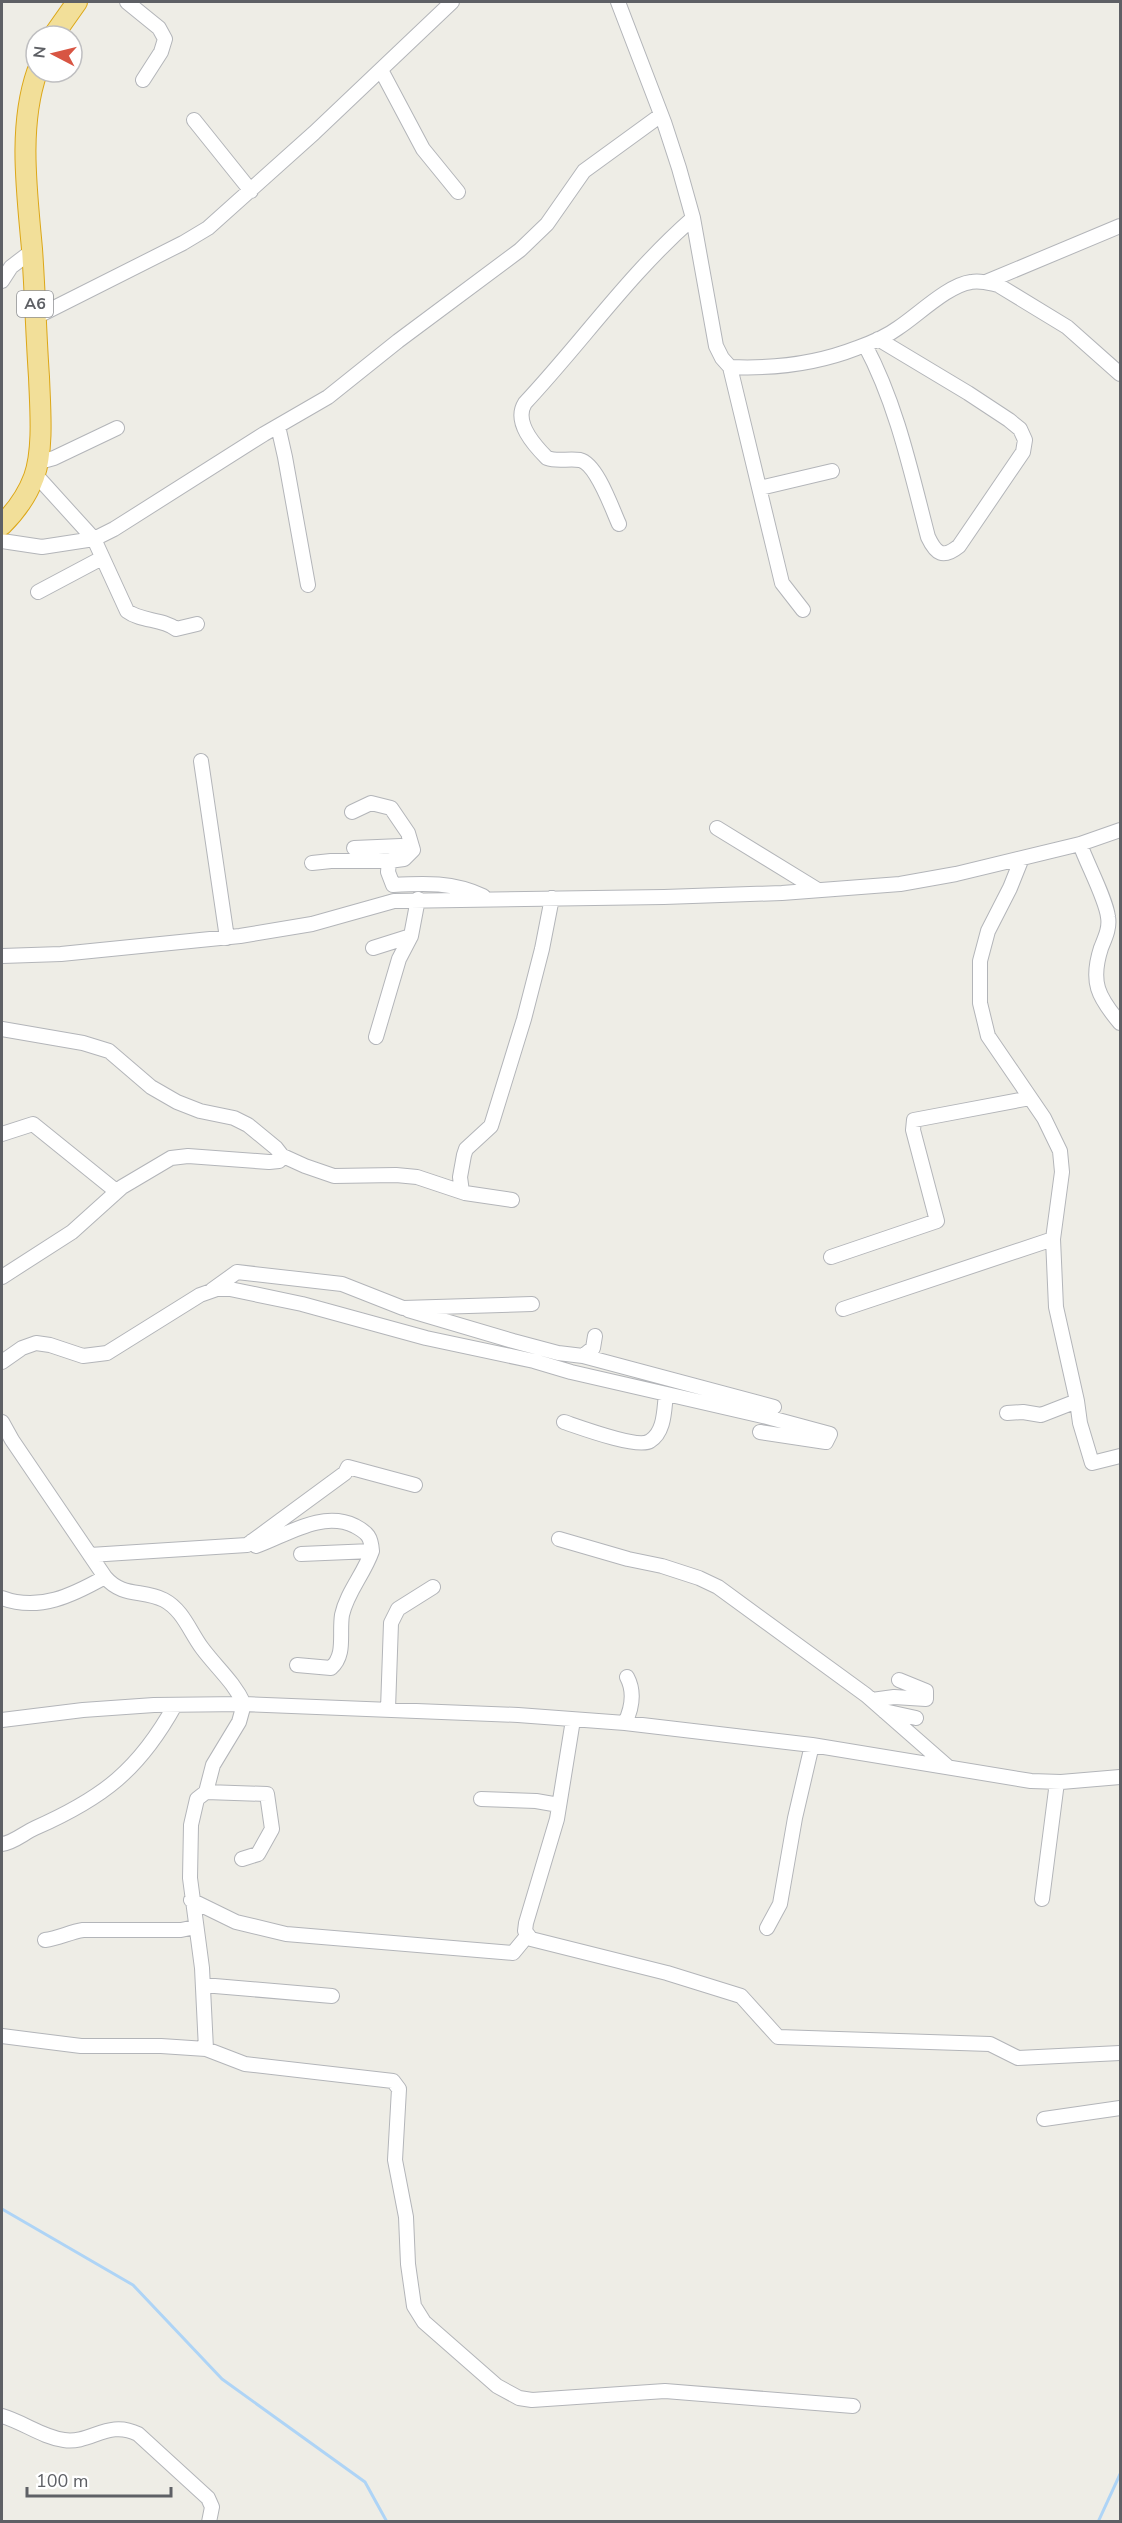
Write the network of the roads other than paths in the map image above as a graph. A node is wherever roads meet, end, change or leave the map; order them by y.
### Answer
1 (76, 2) edge
2 (127, 2) edge
3 (452, 2) edge
4 (618, 2) edge
5 (61, 24) edge
6 (381, 70) junction
7 (144, 80) dead end
8 (34, 84) edge
9 (662, 115) junction
10 (194, 120) dead end
11 (251, 191) junction
12 (458, 192) dead end
13 (693, 218) junction
14 (1119, 230) edge
15 (32, 251) junction
16 (2, 282) edge
17 (986, 282) junction
18 (36, 317) junction
19 (871, 342) junction
20 (730, 367) junction
21 (1120, 374) edge
22 (278, 426) junction
23 (117, 428) dead end
24 (36, 469) junction
25 (832, 471) dead end
26 (760, 488) junction
27 (619, 524) dead end
28 (2, 525) edge
29 (94, 539) junction
30 (2, 541) edge
31 (102, 558) junction
32 (308, 585) dead end
33 (38, 592) dead end
34 (803, 610) dead end
35 (197, 624) dead end
36 (201, 761) dead end
37 (352, 812) dead end
38 (717, 828) dead end
39 (1120, 830) edge
40 (1080, 844) junction
41 (354, 848) dead end
42 (413, 850) junction
43 (1022, 858) junction
44 (389, 861) junction
45 (312, 863) dead end
46 (818, 890) junction
47 (487, 898) junction
48 (552, 898) junction
49 (418, 899) junction
50 (411, 936) junction
51 (227, 938) junction
52 (373, 948) dead end
53 (2, 956) edge
54 (1120, 1023) edge
55 (2, 1029) edge
56 (376, 1037) dead end
57 (1030, 1098) junction
58 (2, 1134) edge
59 (283, 1156) junction
60 (116, 1191) junction
61 (462, 1192) junction
62 (512, 1200) dead end
63 (1053, 1239) junction
64 (831, 1257) dead end
65 (2, 1277) edge
66 (210, 1291) junction
67 (532, 1304) dead end
68 (403, 1308) junction
69 (843, 1309) dead end
70 (595, 1336) dead end
71 (583, 1356) junction
72 (2, 1362) edge
73 (666, 1394) junction
74 (1077, 1401) junction
75 (774, 1407) dead end
76 (1007, 1413) dead end
77 (2, 1422) edge
78 (564, 1422) dead end
79 (760, 1432) dead end
80 (1120, 1456) edge
81 (415, 1485) dead end
82 (559, 1539) dead end
83 (252, 1541) junction
84 (372, 1551) junction
85 (301, 1554) dead end
86 (90, 1555) junction
87 (105, 1577) junction
88 (433, 1587) dead end
89 (2, 1598) edge
90 (297, 1665) dead end
91 (627, 1677) dead end
92 (899, 1680) dead end
93 (872, 1700) junction
94 (244, 1704) junction
95 (175, 1705) junction
96 (388, 1709) junction
97 (884, 1711) junction
98 (916, 1718) dead end
99 (2, 1720) edge
100 (573, 1720) junction
101 (625, 1723) junction
102 (812, 1745) junction
103 (948, 1768) junction
104 (1120, 1777) edge
105 (1057, 1782) junction
106 (206, 1792) junction
107 (481, 1799) dead end
108 (559, 1805) junction
109 (3, 1845) edge
110 (242, 1859) dead end
111 (1042, 1899) dead end
112 (192, 1900) junction
113 (195, 1927) junction
114 (767, 1928) dead end
115 (527, 1936) junction
116 (45, 1940) dead end
117 (203, 1985) junction
118 (332, 1996) dead end
119 (2, 2036) edge
120 (206, 2049) junction
121 (1120, 2053) edge
122 (1120, 2108) edge
123 (1044, 2119) dead end
124 (853, 2406) dead end
125 (2, 2416) edge
126 (209, 2522) edge

1 - 5 highway
2 - 7 street
3 - 6 street
4 - 9 street
6 - 11 street
6 - 12 street
8 - 15 highway, A6
9 - 13 street
9 - 22 street
10 - 11 street
11 - 18 street
13 - 20 street
13 - 27 street
14 - 17 street
15 - 16 street
15 - 18 highway, A6
17 - 19 street
17 - 21 street
18 - 24 highway, A6
19 - 19 street
19 - 20 street
20 - 26 street
22 - 29 street
22 - 32 street
23 - 24 street
24 - 28 highway, A6
24 - 29 street
25 - 26 street
26 - 34 street
29 - 30 street
29 - 31 street
31 - 33 street
31 - 35 street
36 - 51 street
37 - 42 street
38 - 46 street
39 - 40 street
40 - 43 street
40 - 54 street
41 - 42 street
42 - 44 street
43 - 46 street
43 - 57 street
44 - 45 street
44 - 47 street
46 - 48 street
47 - 48 street
47 - 49 street
48 - 61 street
49 - 50 street
49 - 51 street
50 - 52 street
50 - 56 street
51 - 53 street
55 - 59 street
57 - 63 street
57 - 64 street
58 - 60 street
59 - 60 street
59 - 61 street
60 - 65 street
61 - 62 street
63 - 69 street
63 - 74 street
66 - 68 street
66 - 72 street
66 - 73 street
67 - 68 street
68 - 71 street
70 - 71 street
71 - 75 street
73 - 78 street
73 - 79 street
74 - 76 street
74 - 80 street
77 - 86 street
81 - 83 street
82 - 93 street
83 - 84 street
83 - 86 street
84 - 85 street
84 - 90 street
86 - 87 street
87 - 89 street
87 - 94 street
88 - 96 street
91 - 101 street
92 - 93 street
93 - 97 street
94 - 95 street
94 - 96 street
94 - 106 street
95 - 99 street
95 - 109 street
96 - 100 street
97 - 98 street
97 - 103 street
100 - 101 street
100 - 108 street
101 - 102 street
102 - 103 street
102 - 114 street
103 - 105 street
104 - 105 street
105 - 111 street
106 - 110 street
106 - 112 street
107 - 108 street
108 - 115 street
112 - 113 street
112 - 115 street
113 - 116 street
113 - 117 street
115 - 121 street
117 - 118 street
117 - 120 street
119 - 120 street
120 - 124 street
122 - 123 street
125 - 126 street

